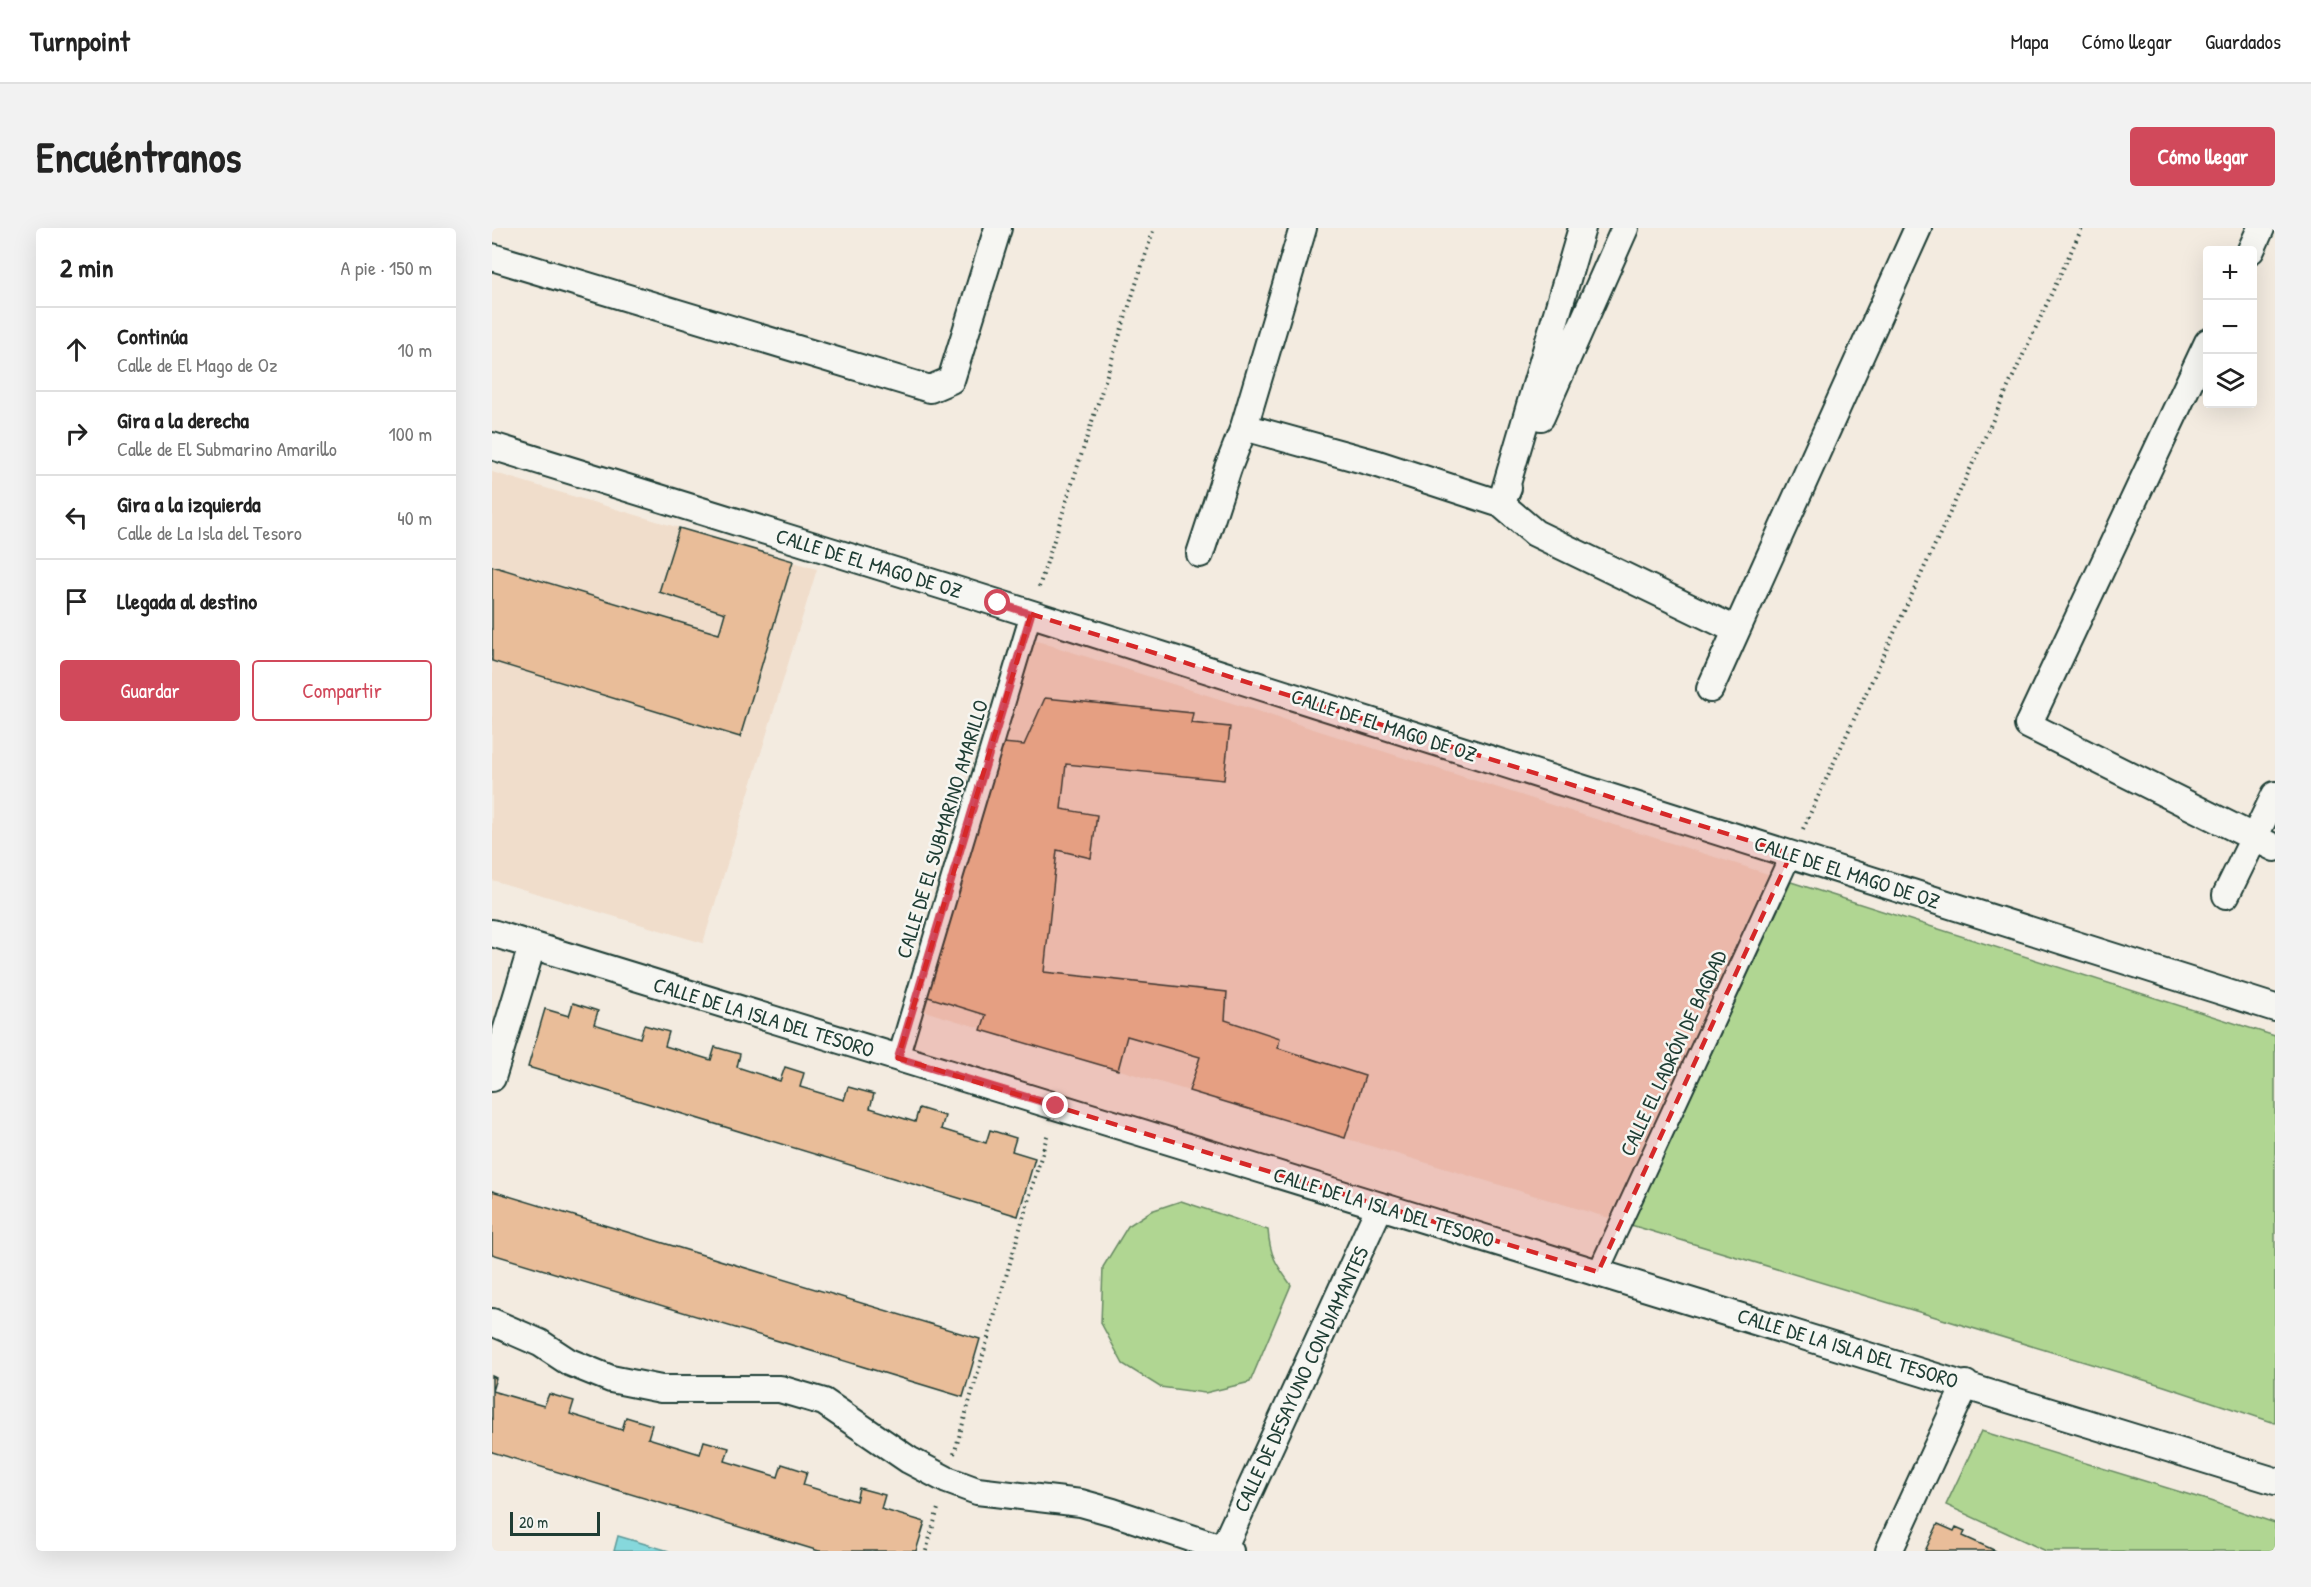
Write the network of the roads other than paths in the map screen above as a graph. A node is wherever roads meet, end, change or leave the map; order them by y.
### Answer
1 (998, 228) edge
2 (1302, 228) edge
3 (1582, 228) edge
4 (1625, 228) edge
5 (1918, 228) edge
6 (2261, 228) edge
7 (2253, 246) edge
8 (492, 257) edge
9 (2203, 353) edge
10 (1244, 427) junction
11 (492, 446) edge
12 (1501, 504) junction
13 (1200, 554) dead end
14 (1031, 614) junction
15 (1736, 630) junction
16 (1710, 689) dead end
17 (2275, 795) edge
18 (2265, 843) edge
19 (1791, 854) junction
20 (2226, 895) dead end
21 (492, 933) edge
22 (532, 946) junction
23 (2275, 1008) edge
24 (898, 1058) junction
25 (492, 1078) edge
26 (1380, 1206) junction
27 (1598, 1272) junction
28 (492, 1322) edge
29 (1966, 1384) junction
30 (2275, 1480) edge
31 (1225, 1550) edge
32 (1889, 1551) edge

1 - 8 street
2 - 10 street
3 - 12 street
4 - 12 street
5 - 15 street
6 - 7 street
9 - 18 street
10 - 12 street
10 - 13 street
11 - 14 street, CALLE DE EL MAGO DE OZ
12 - 15 street
14 - 19 street, CALLE DE EL MAGO DE OZ
14 - 24 street, CALLE DE EL SUBMARINO AMARILLO
15 - 16 street
17 - 18 street
18 - 20 street
19 - 23 street, CALLE DE EL MAGO DE OZ
19 - 27 street, CALLE EL LADRÓN DE BAGDAD
21 - 22 street, CALLE DE LA ISLA DEL TESORO
22 - 24 street, CALLE DE LA ISLA DEL TESORO
22 - 25 street
24 - 26 street, CALLE DE LA ISLA DEL TESORO
26 - 27 street, CALLE DE LA ISLA DEL TESORO
26 - 31 street, CALLE DE DESAYUNO CON DIAMANTES
27 - 29 street, CALLE DE LA ISLA DEL TESORO
28 - 31 street
29 - 30 street, CALLE DE LA ISLA DEL TESORO
29 - 32 street

